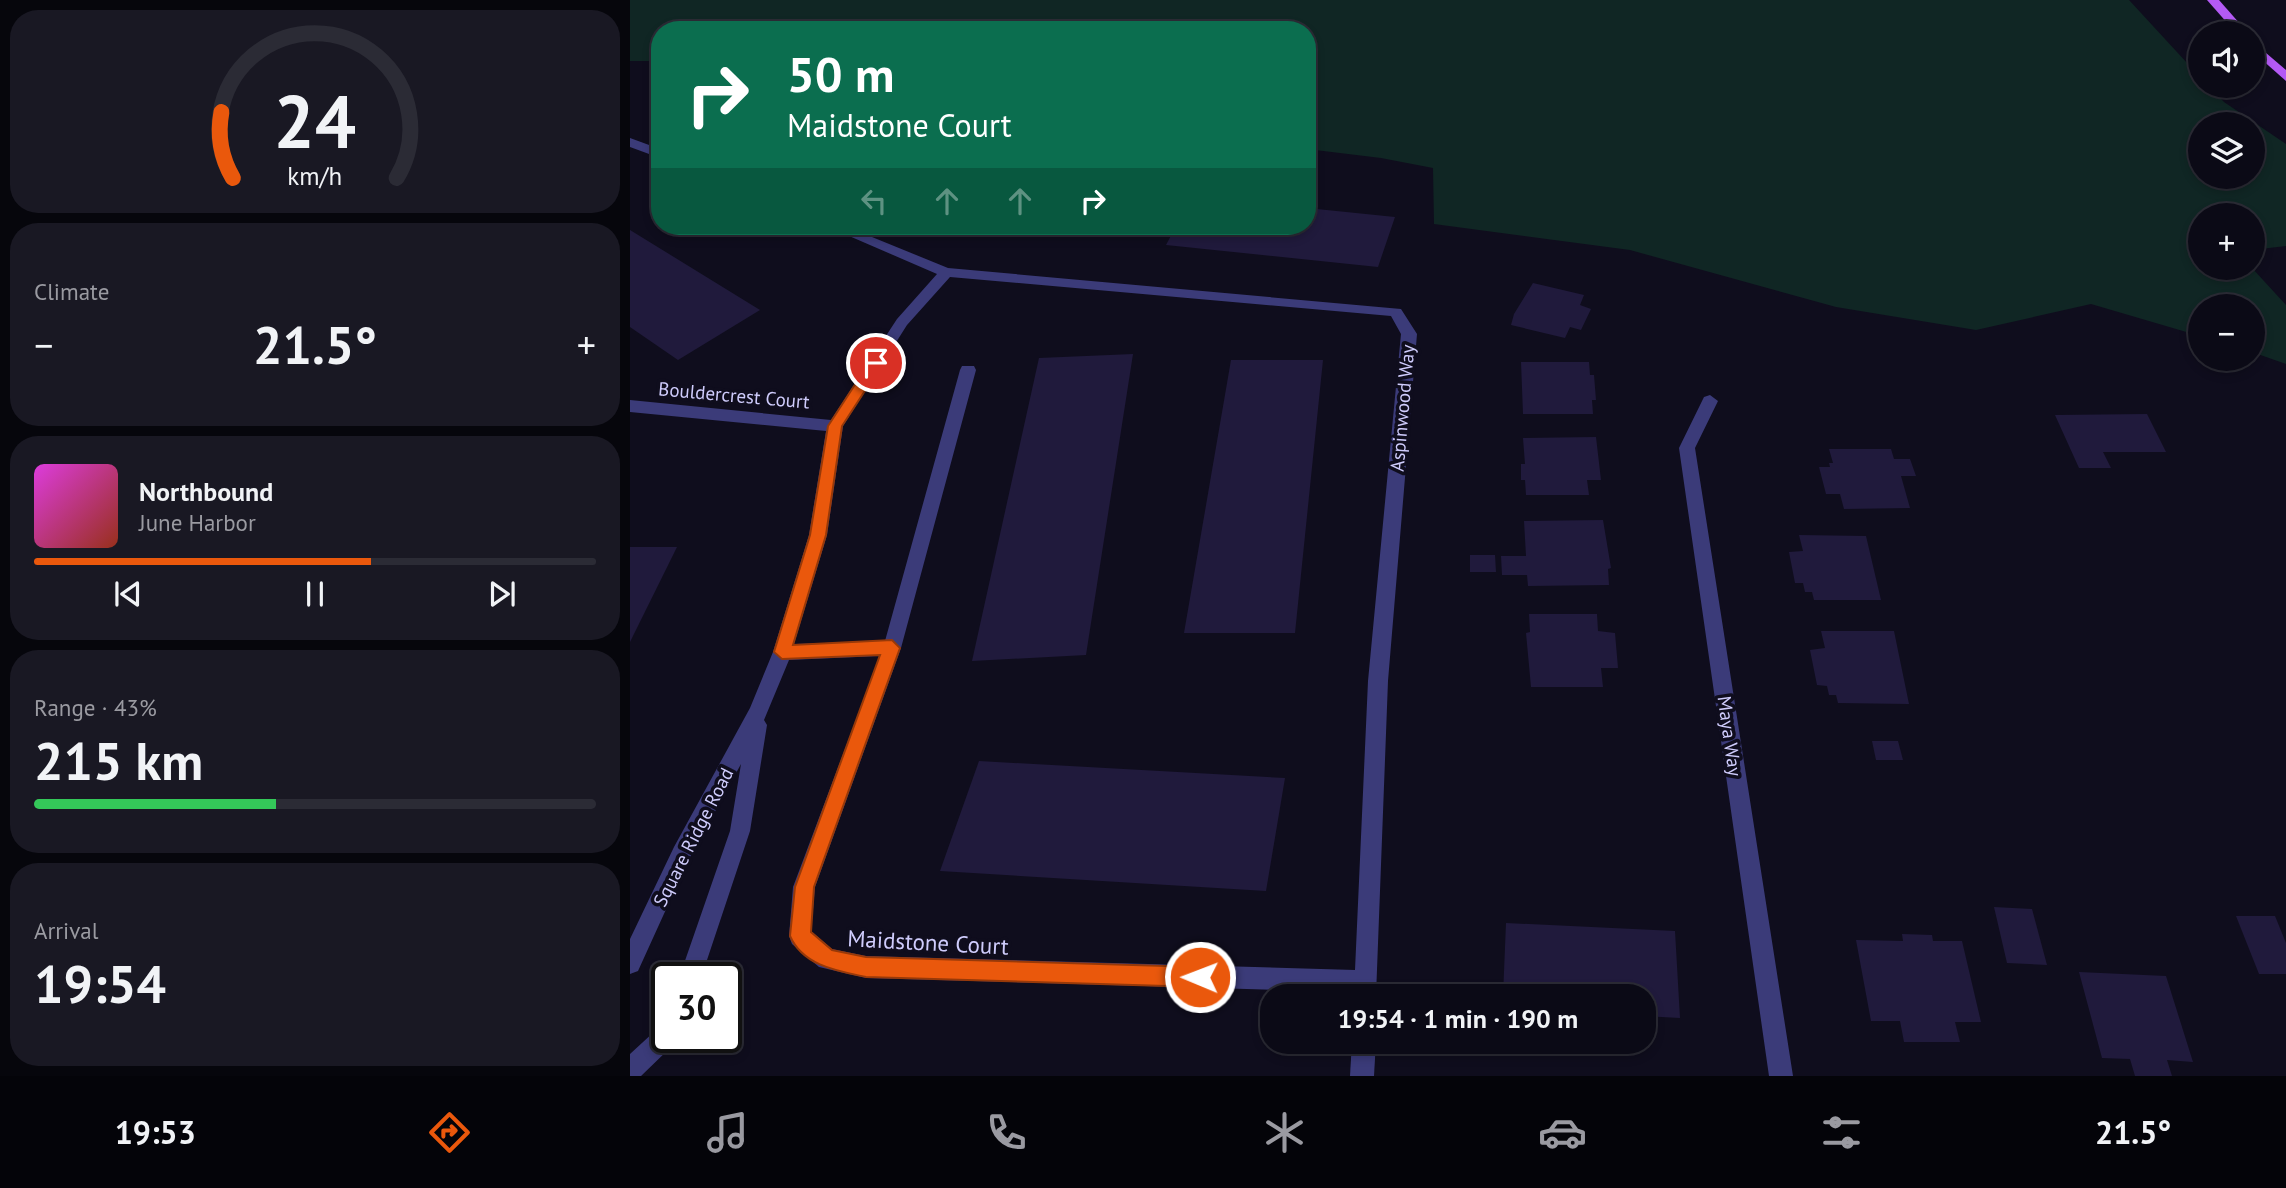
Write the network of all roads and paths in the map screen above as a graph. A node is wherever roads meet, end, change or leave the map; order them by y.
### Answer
1 (2213, 0) edge
2 (2231, 21) edge
3 (2265, 57) edge
4 (2286, 77) edge
5 (630, 142) edge
6 (651, 150) edge
7 (855, 235) edge
8 (946, 272) junction
9 (968, 370) dead end
10 (1710, 401) dead end
11 (630, 406) edge
12 (835, 426) junction
13 (892, 648) junction
14 (782, 652) junction
15 (759, 711) junction
16 (695, 962) edge
17 (630, 963) edge
18 (1267, 984) edge
19 (1365, 984) edge
20 (651, 1050) edge
21 (1363, 1054) edge
22 (630, 1070) edge
23 (1362, 1076) edge
24 (1781, 1076) edge

1 - 2 main road
3 - 4 main road
5 - 6 street
7 - 8 street, Aspinwood Way
8 - 12 street, Square Ridge Road
8 - 19 street, Aspinwood Way
9 - 13 street, Maidstone Court
10 - 24 street, Maya Way
11 - 12 street, Bouldercrest Court
12 - 14 street, Square Ridge Road
13 - 14 street
13 - 18 street, Maidstone Court
14 - 15 street, Square Ridge Road
15 - 16 street, Square Ridge Road
15 - 17 street, Square Ridge Road
20 - 22 street
21 - 23 street

